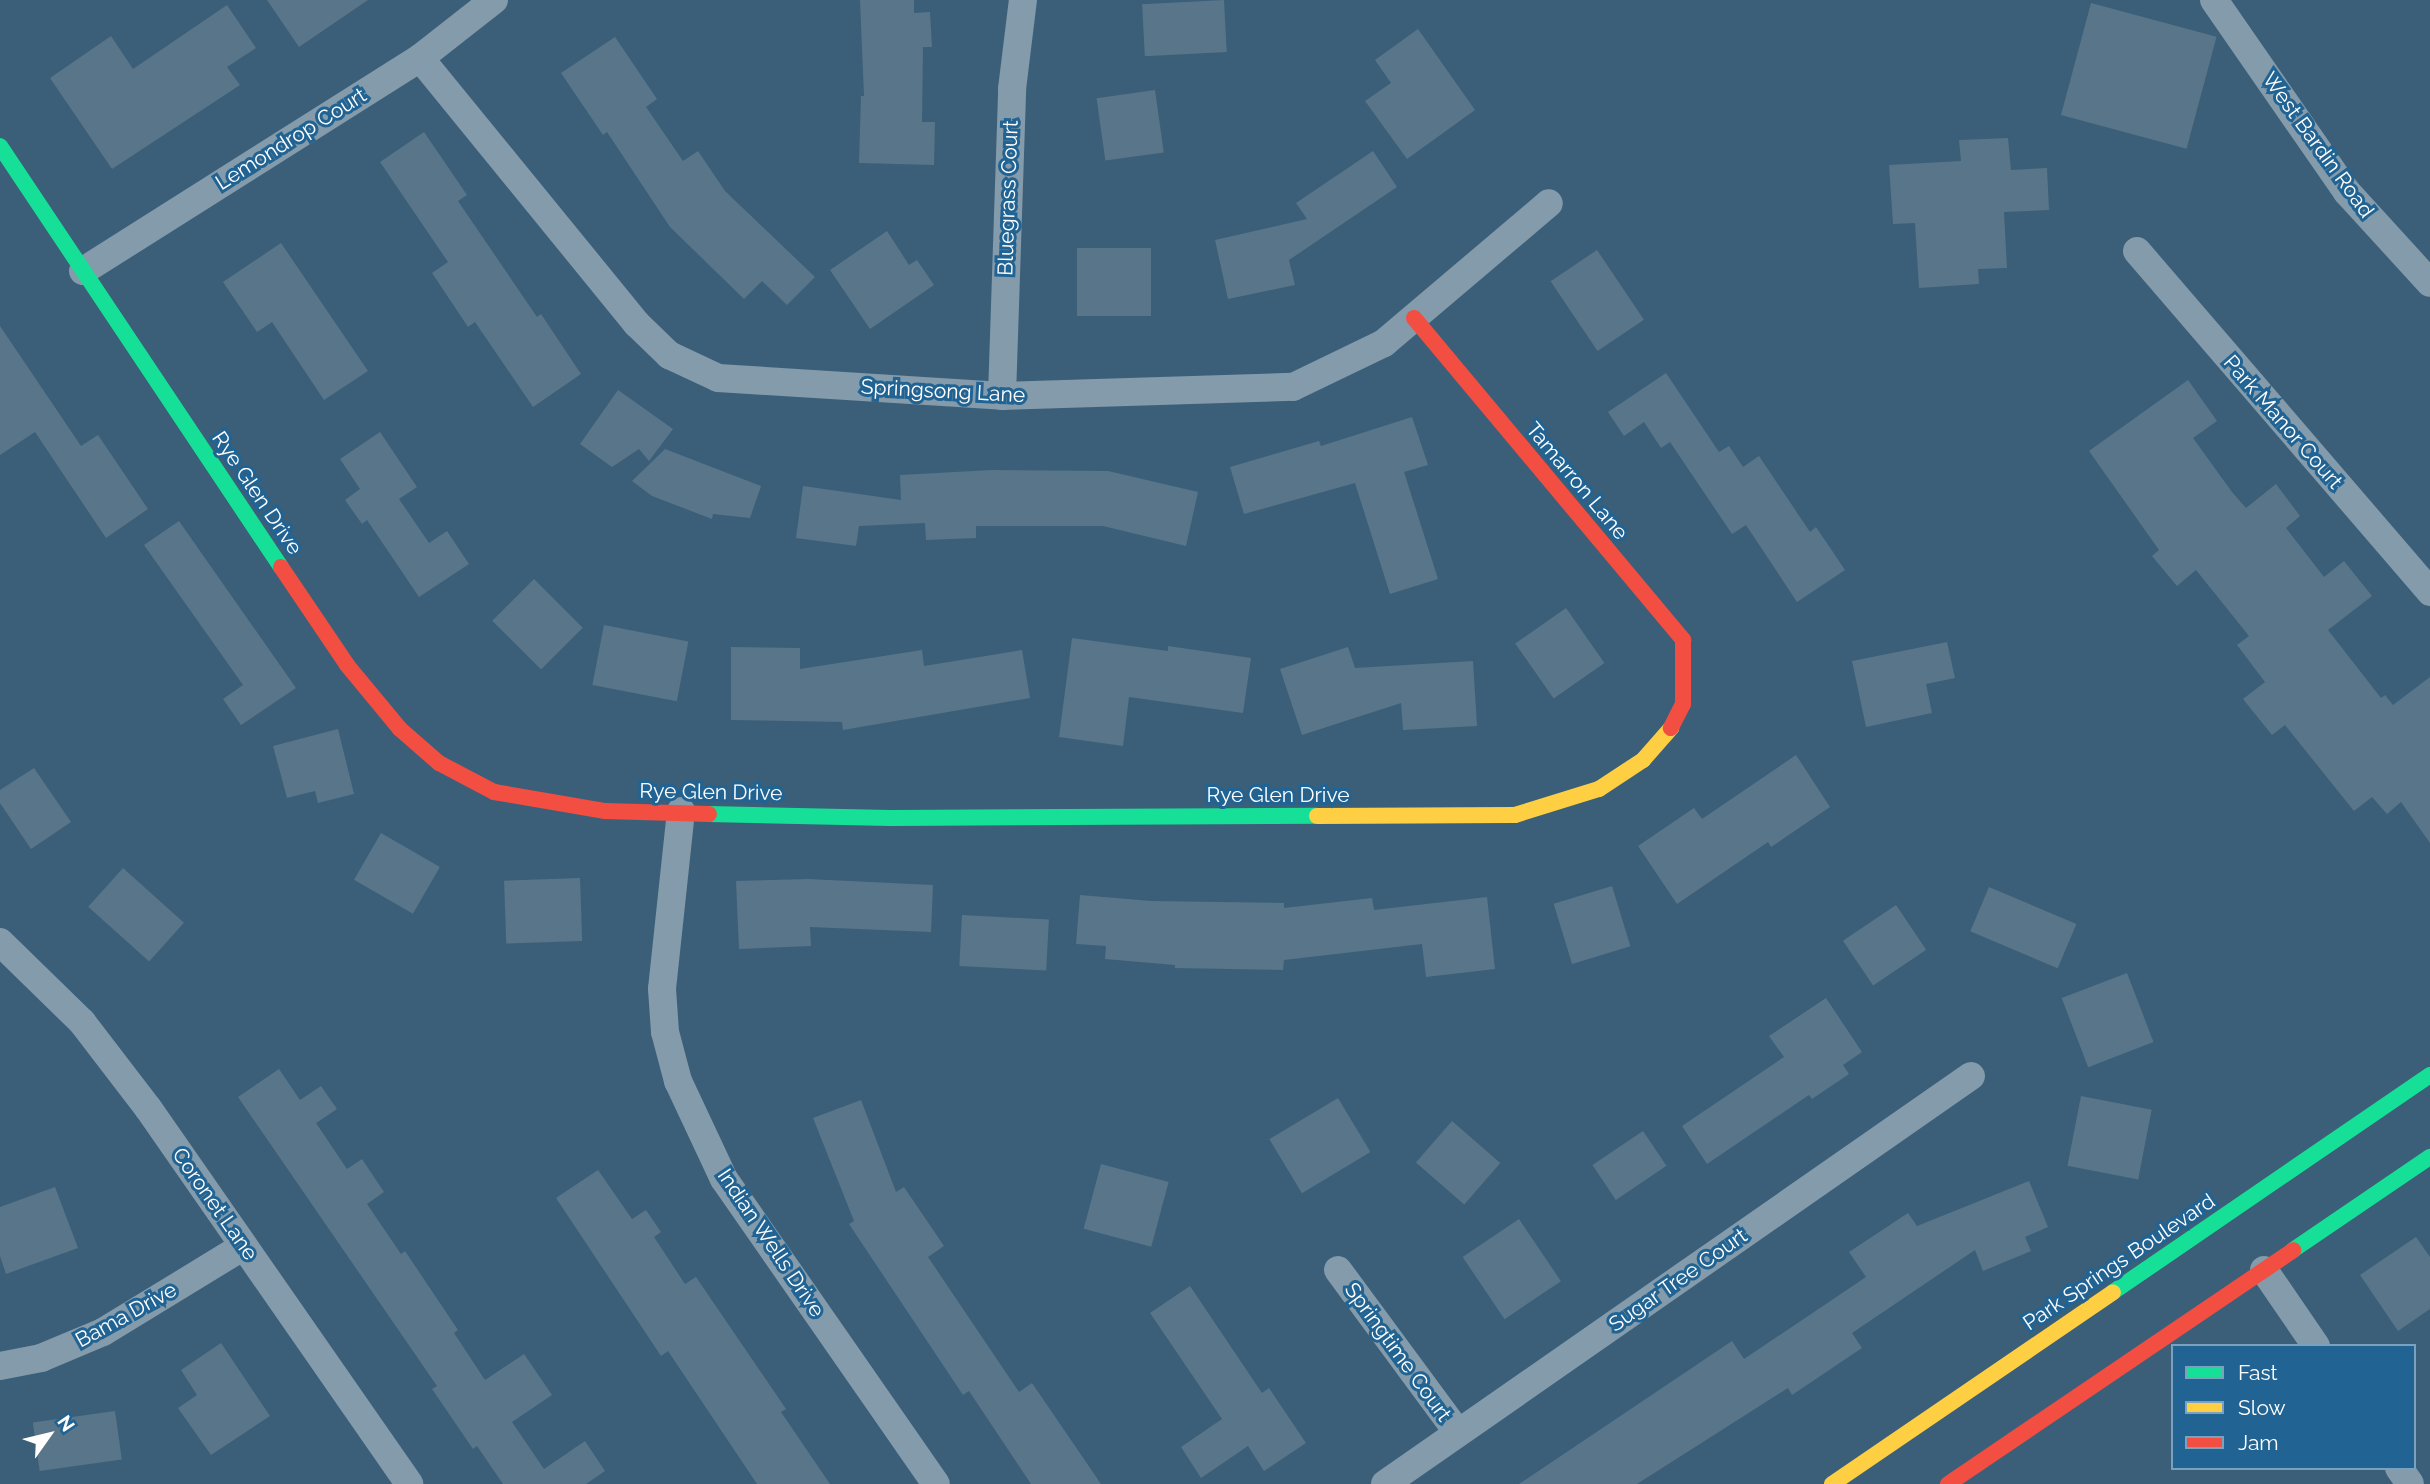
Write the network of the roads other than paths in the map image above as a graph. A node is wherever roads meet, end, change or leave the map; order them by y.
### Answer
1 (494, 0) edge
2 (1023, 0) edge
3 (2214, 0) edge
4 (420, 58) junction
5 (0, 146) edge
6 (1549, 203) dead end
7 (2137, 251) dead end
8 (83, 271) junction
9 (2430, 283) edge
10 (1414, 318) junction
11 (1002, 396) junction
12 (2430, 592) edge
13 (1685, 679) joint
14 (681, 811) junction
15 (0, 942) edge
16 (2430, 1074) edge
17 (1970, 1076) dead end
18 (2430, 1157) edge
19 (244, 1246) junction
20 (1338, 1270) dead end
21 (2264, 1270) junction
22 (2314, 1344) edge
23 (0, 1366) edge
24 (1458, 1433) junction
25 (409, 1484) edge
26 (936, 1484) edge
27 (1385, 1484) edge
28 (1832, 1484) edge
29 (1948, 1484) edge

1 - 4 street, Lemondrop Court
2 - 11 street, Bluegrass Court
3 - 9 street, West Bardin Road
4 - 8 street, Lemondrop Court
4 - 11 street, Springsong Lane
5 - 8 street, Rye Glen Drive
6 - 10 street, Springsong Lane
7 - 12 street, Park Manor Court
8 - 14 street, Rye Glen Drive
10 - 11 street, Springsong Lane
10 - 13 street, Tamarron Lane
13 - 14 street, Rye Glen Drive
14 - 26 street, Indian Wells Drive
15 - 19 street, Coronet Lane
16 - 28 street, Park Springs Boulevard
17 - 24 street, Sugar Tree Court
18 - 21 street
19 - 23 street, Bama Drive
19 - 25 street, Coronet Lane
20 - 24 street, Springtime Court
21 - 22 street
21 - 29 street
24 - 27 street, Sugar Tree Court

